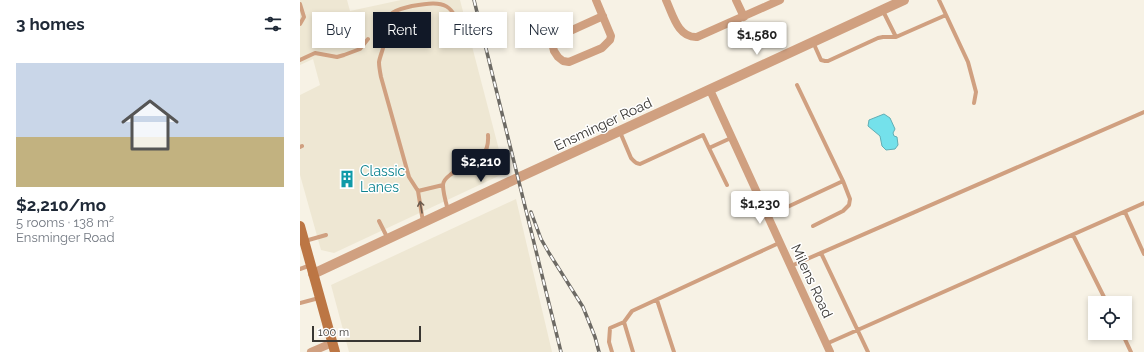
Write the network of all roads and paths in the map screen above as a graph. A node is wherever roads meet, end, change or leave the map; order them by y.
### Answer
1 (596, 0) edge
2 (666, 0) edge
3 (736, 0) edge
4 (780, 0) edge
5 (904, 0) edge
6 (939, 0) edge
7 (300, 4) edge
8 (883, 10) junction
9 (453, 12) edge
10 (946, 15) junction
11 (603, 16) junction
12 (744, 16) junction
13 (300, 24) edge
14 (896, 36) junction
15 (368, 39) dead end
16 (813, 42) junction
17 (300, 60) edge
18 (797, 85) dead end
19 (710, 90) junction
20 (974, 103) dead end
21 (1144, 112) edge
22 (619, 132) junction
23 (488, 135) dead end
24 (731, 138) junction
25 (709, 148) junction
26 (843, 181) junction
27 (443, 185) junction
28 (727, 186) dead end
29 (418, 192) junction
30 (1144, 203) edge
31 (448, 211) junction
32 (1125, 212) junction
33 (767, 216) junction
34 (379, 221) dead end
35 (423, 222) junction
36 (813, 226) dead end
37 (302, 234) edge
38 (326, 235) dead end
39 (1073, 235) junction
40 (388, 239) junction
41 (779, 243) junction
42 (821, 253) junction
43 (1144, 254) edge
44 (790, 266) junction
45 (300, 269) edge
46 (312, 270) junction
47 (1104, 296) edge
48 (320, 298) junction
49 (657, 300) junction
50 (300, 303) edge
51 (624, 322) junction
52 (857, 330) junction
53 (1125, 340) edge
54 (826, 344) junction
55 (334, 348) edge
56 (311, 352) edge
57 (612, 352) edge
58 (633, 352) edge
59 (674, 352) edge
60 (830, 352) edge
61 (868, 352) edge
62 (1131, 352) edge

1 - 11 street
2 - 12 street
3 - 12 street
4 - 12 street
5 - 8 street, Ensminger Road
6 - 10 lane
7 - 13 lane
8 - 14 lane
8 - 16 street, Ensminger Road
9 - 29 lane
10 - 14 lane
10 - 20 lane
11 - 11 street
14 - 16 lane
15 - 17 lane
16 - 19 street, Ensminger Road
18 - 26 lane
19 - 22 street, Ensminger Road
19 - 24 street, Milens Road
21 - 42 lane
22 - 25 lane
22 - 31 street, Ensminger Road
23 - 27 lane
24 - 25 lane
24 - 33 street, Milens Road
25 - 28 lane
26 - 33 lane
26 - 36 lane
27 - 29 lane
27 - 31 lane
35 -> 29 lane
30 - 32 lane
31 - 35 street, Ensminger Road
32 - 39 lane
32 - 43 lane
33 - 41 street, Milens Road
34 - 40 lane
35 - 40 street, Ensminger Road
37 - 38 lane
37 - 46 main road
39 - 47 lane
39 - 52 lane
40 - 46 street, Ensminger Road
41 - 44 street, Milens Road
41 - 49 lane
42 - 44 lane
42 - 52 lane
44 - 54 street, Milens Road
45 - 46 lane
46 - 48 main road
48 - 50 lane
48 - 55 main road
49 - 51 lane
49 - 59 lane
51 - 57 lane
51 - 58 lane
52 - 54 lane
52 - 61 lane
53 - 62 lane
54 - 60 street, Milens Road
55 - 56 street

